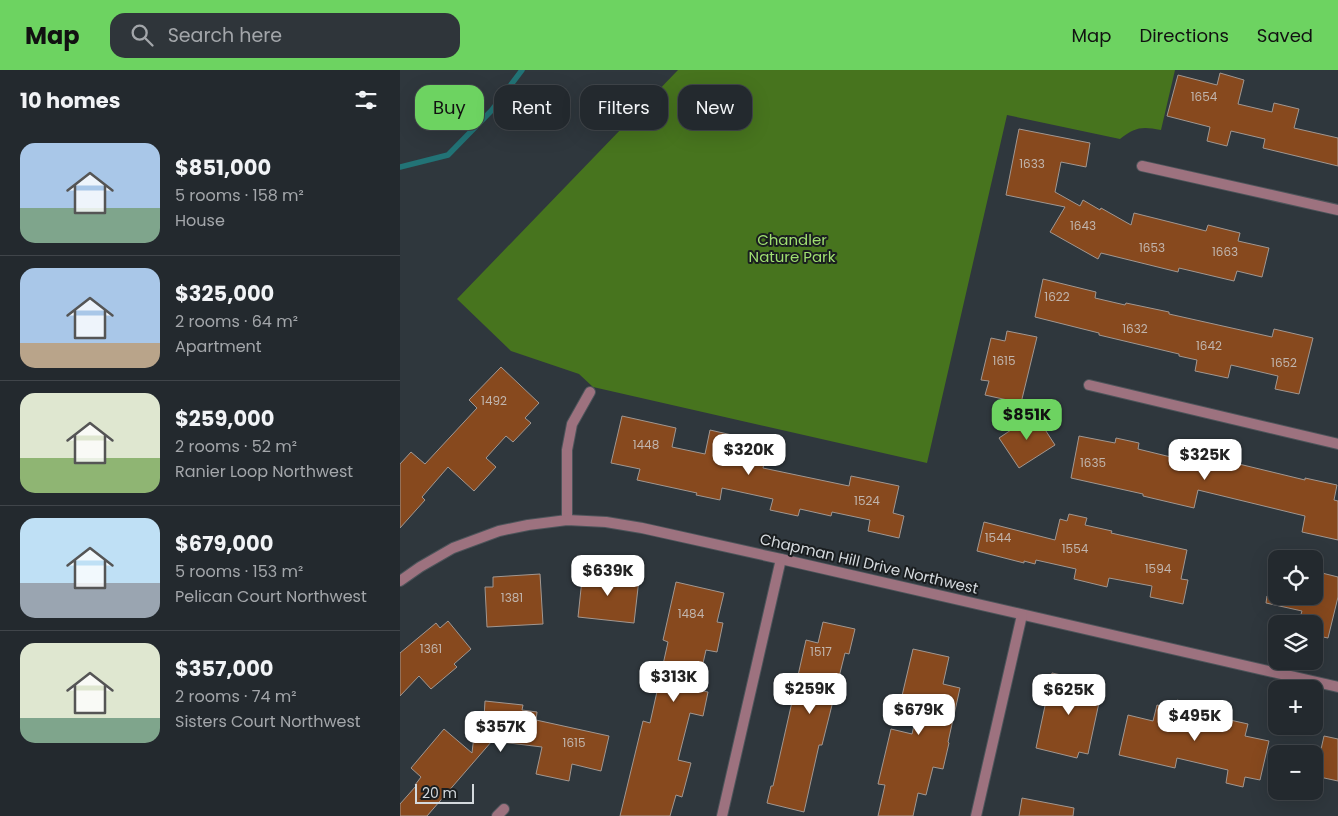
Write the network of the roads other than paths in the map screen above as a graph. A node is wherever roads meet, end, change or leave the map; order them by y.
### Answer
1 (1142, 166) dead end
2 (1338, 210) edge
3 (1089, 385) dead end
4 (590, 392) dead end
5 (1338, 444) edge
6 (567, 520) junction
7 (781, 559) junction
8 (400, 582) edge
9 (1022, 615) junction
10 (1338, 687) edge
11 (722, 816) edge
12 (976, 816) edge

1 - 2 street
3 - 5 street
4 - 6 street
6 - 7 street, Chapman Hill Drive Northwest
6 - 8 street, Chapman Hill Drive Northwest
7 - 9 street, Chapman Hill Drive Northwest
7 - 11 street
9 - 10 street, Chapman Hill Drive Northwest
9 - 12 street

